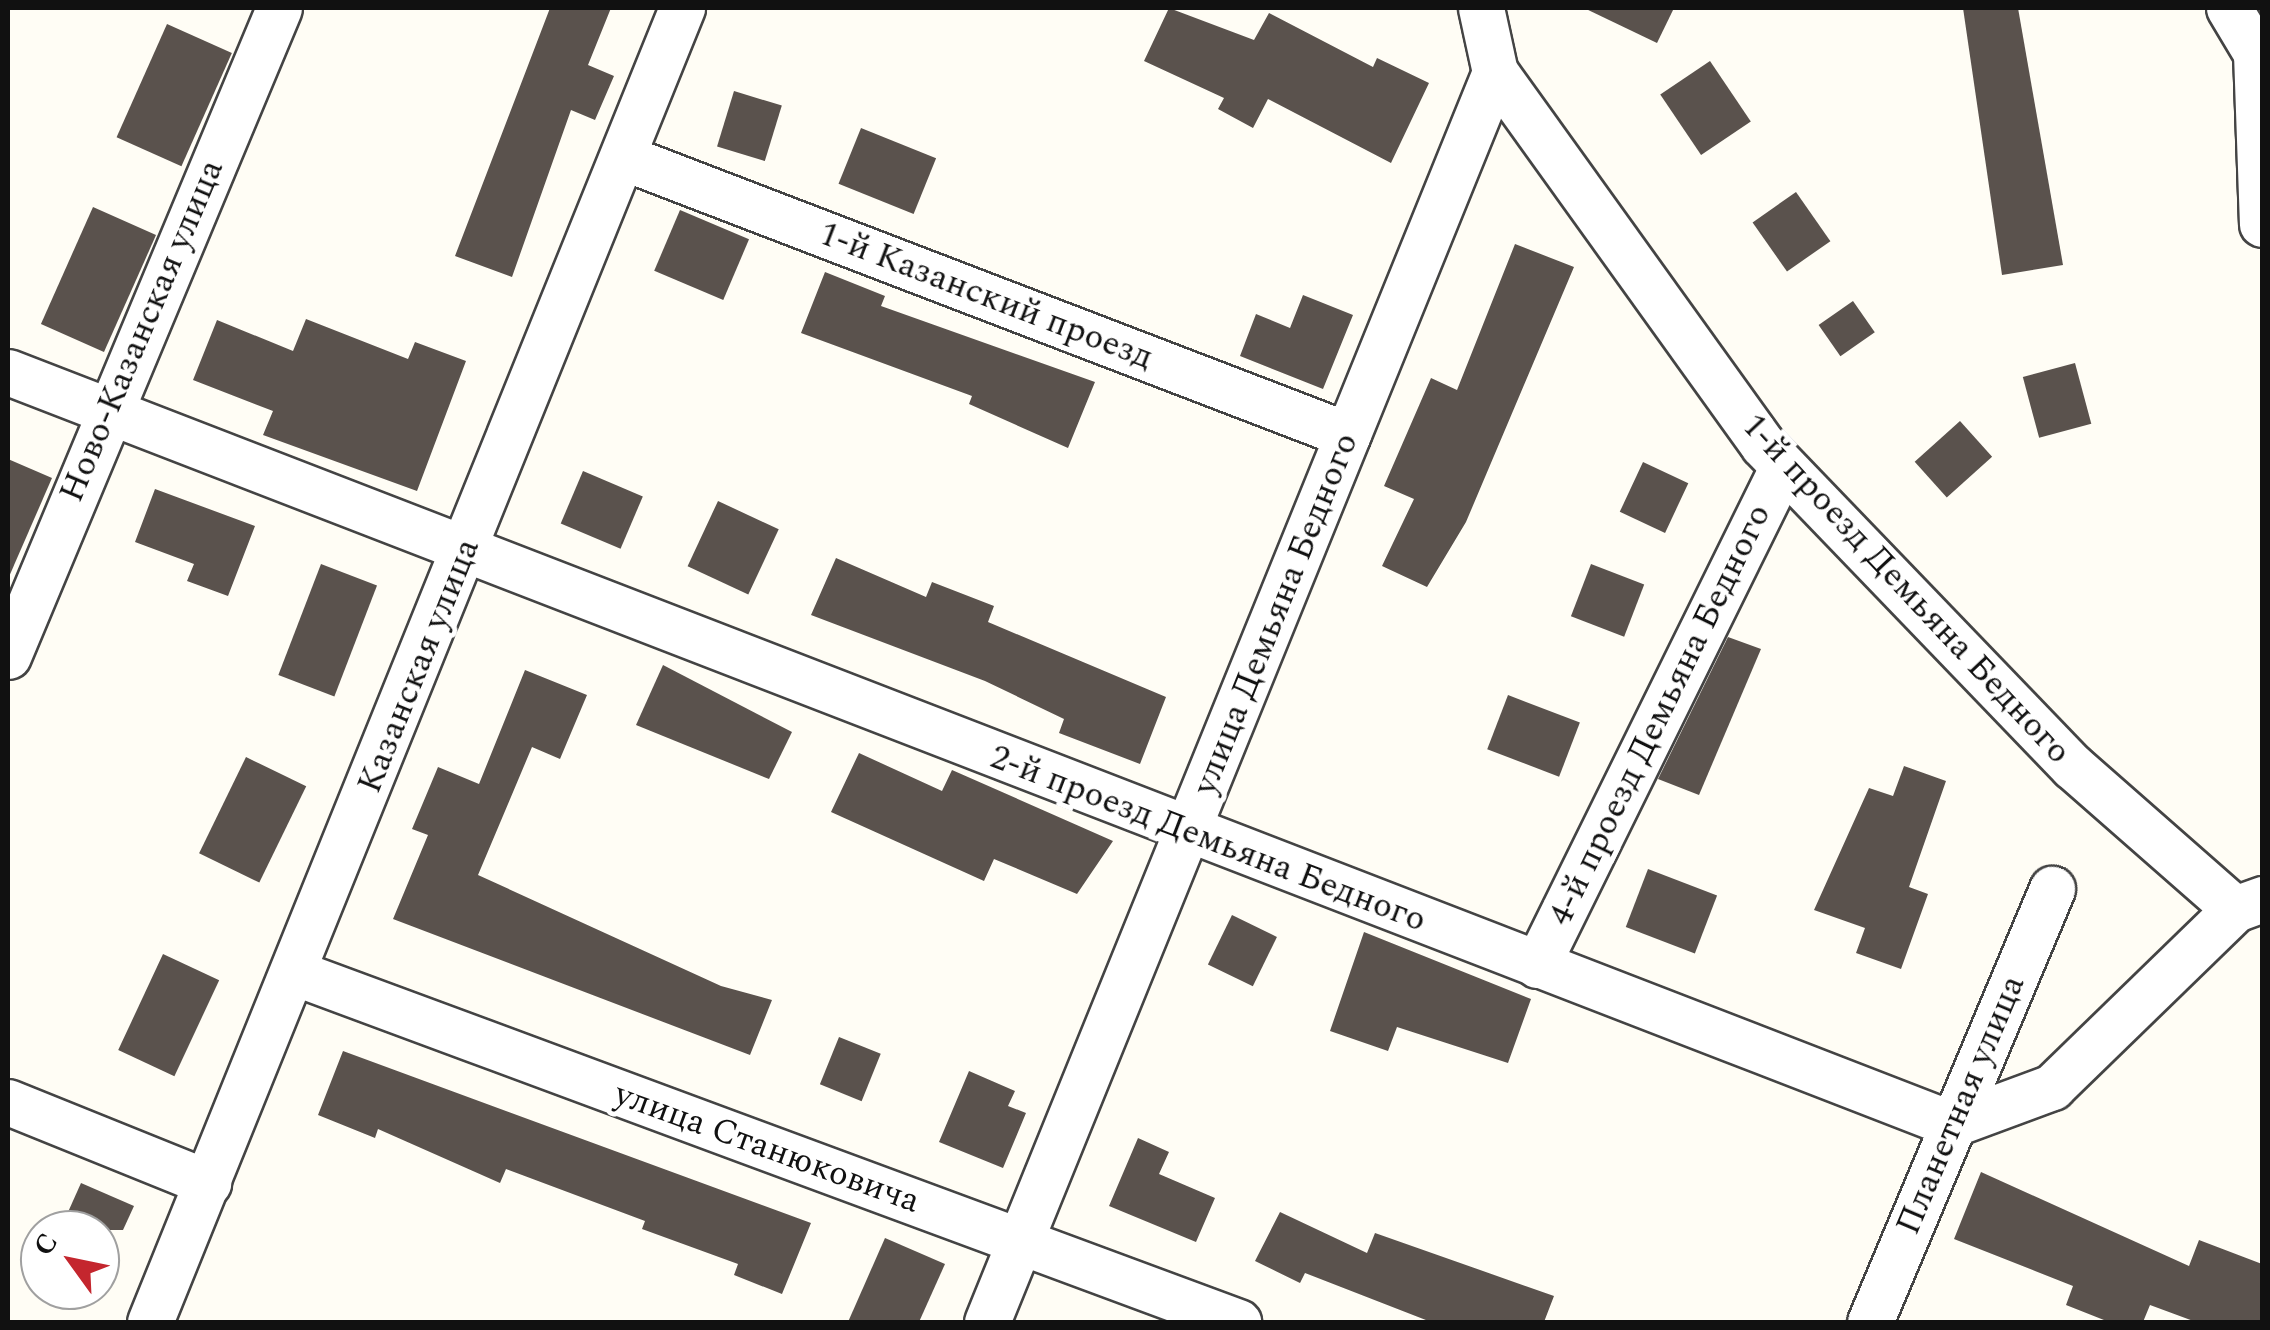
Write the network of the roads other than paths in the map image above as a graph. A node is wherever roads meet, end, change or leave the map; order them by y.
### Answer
1 (279, 8) edge
2 (682, 8) edge
3 (2229, 8) edge
4 (1468, 14) edge
5 (2259, 51) edge
6 (1495, 72) junction
7 (623, 157) junction
8 (2262, 224) edge
9 (8, 372) edge
10 (106, 412) junction
11 (1348, 435) junction
12 (1783, 466) junction
13 (464, 554) junction
14 (8, 656) edge
15 (1188, 832) junction
16 (2052, 889) dead end
17 (2249, 904) edge
18 (1537, 965) junction
19 (296, 974) junction
20 (8, 1102) edge
21 (1952, 1124) junction
22 (208, 1183) junction
23 (1020, 1242) junction
24 (150, 1322) edge
25 (987, 1322) edge
26 (1238, 1322) edge
27 (1870, 1322) edge

1 - 10 street, Ново-Казанская улица
2 - 7 street, Казанская улица
3 - 5 street
4 - 6 street, 1-й проезд Демьяна Бедного
5 - 8 street
6 - 11 street, улица Демьяна Бедного
6 - 12 street, 1-й проезд Демьяна Бедного
7 - 11 street, 1-й Казанский проезд
7 - 13 street, Казанская улица
9 - 10 street, 2-й проезд Демьяна Бедного
10 - 13 street, 2-й проезд Демьяна Бедного
10 - 14 street, Ново-Казанская улица
11 - 15 street, улица Демьяна Бедного
12 - 17 street, 1-й проезд Демьяна Бедного
12 - 18 street, 4-й проезд Демьяна Бедного
13 - 15 street, 2-й проезд Демьяна Бедного
13 - 19 street, Казанская улица
15 - 18 street, 2-й проезд Демьяна Бедного
15 - 23 street, улица Демьяна Бедного
16 - 21 street, Планетная улица
17 - 21 street
18 - 21 street, 2-й проезд Демьяна Бедного
19 - 22 street, Казанская улица
19 - 23 street, улица Станюковича
20 - 22 street
21 - 27 street, Планетная улица
22 - 24 street, Казанская улица
23 - 25 street, улица Демьяна Бедного
23 - 26 street, улица Станюковича

